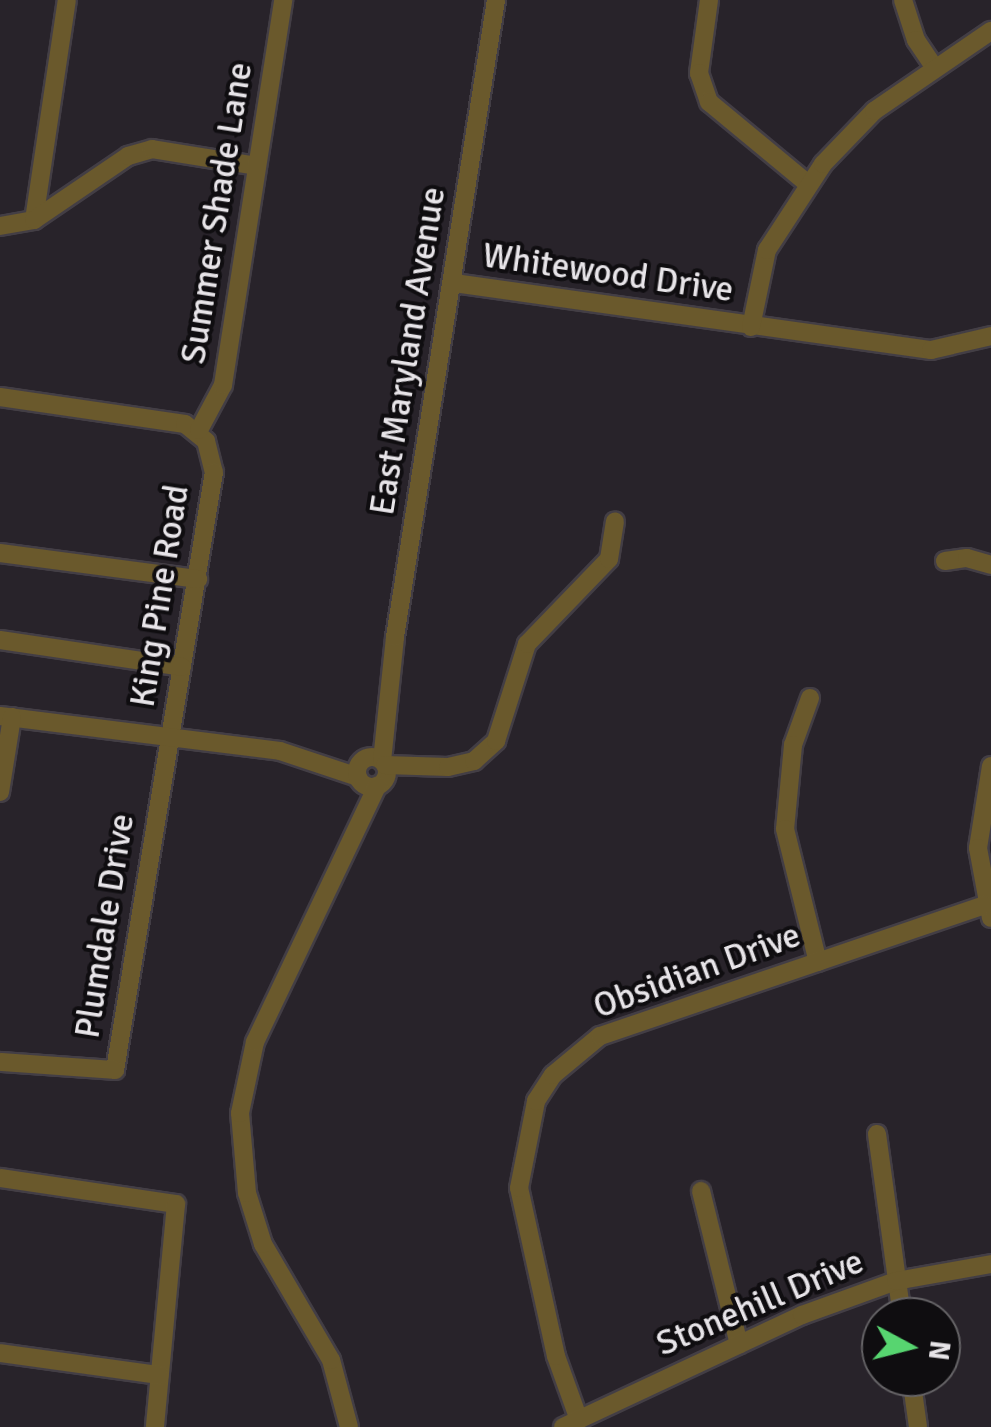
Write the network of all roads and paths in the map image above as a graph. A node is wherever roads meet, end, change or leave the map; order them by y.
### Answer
1 (67, 0) edge
2 (283, 0) edge
3 (496, 0) edge
4 (708, 0) edge
5 (903, 0) edge
6 (991, 31) edge
7 (936, 68) junction
8 (256, 166) junction
9 (808, 184) junction
10 (34, 220) junction
11 (0, 226) edge
12 (454, 283) junction
13 (752, 327) junction
14 (991, 336) edge
15 (0, 396) edge
16 (199, 430) junction
17 (614, 521) dead end
18 (0, 553) edge
19 (945, 561) dead end
20 (991, 564) edge
21 (198, 579) junction
22 (0, 640) edge
23 (182, 667) junction
24 (810, 698) dead end
25 (6, 717) edge
26 (169, 739) junction
27 (991, 766) edge
28 (372, 771) junction
29 (0, 792) edge
30 (987, 912) edge
31 (818, 962) junction
32 (0, 1062) edge
33 (878, 1134) dead end
34 (0, 1178) edge
35 (701, 1191) dead end
36 (991, 1264) edge
37 (896, 1281) junction
38 (899, 1297) edge
39 (739, 1344) junction
40 (0, 1353) edge
41 (159, 1375) junction
42 (914, 1397) edge
43 (571, 1423) edge
44 (154, 1427) edge
45 (349, 1427) edge
46 (918, 1427) edge

1 - 10 street
2 - 8 street, Summer Shade Lane
3 - 12 street, East Maryland Avenue
4 - 9 street
5 - 7 street
6 - 7 street
7 - 9 street
8 - 10 street
8 - 16 street, Summer Shade Lane
9 - 13 street
10 - 11 street
12 - 13 street, Whitewood Drive
12 - 28 street, East Maryland Avenue
13 - 14 street, Whitewood Drive
15 - 16 street
16 - 21 street, King Pine Road
17 - 28 street
18 - 21 street
19 - 20 street
21 - 23 street, King Pine Road
22 - 23 street
23 - 26 street, King Pine Road
24 - 31 street
25 - 26 street
25 - 29 street
26 - 28 street
26 - 32 street, Plumdale Drive
27 - 30 street
28 - 45 street, East Maryland Avenue
30 - 31 street, Obsidian Drive
31 - 43 street, Obsidian Drive
33 - 37 street
34 - 41 street
35 - 39 street
36 - 37 street, Stonehill Drive
37 - 38 street
37 - 39 street, Stonehill Drive
39 - 43 street, Stonehill Drive
40 - 41 street
41 - 44 street
42 - 46 street

